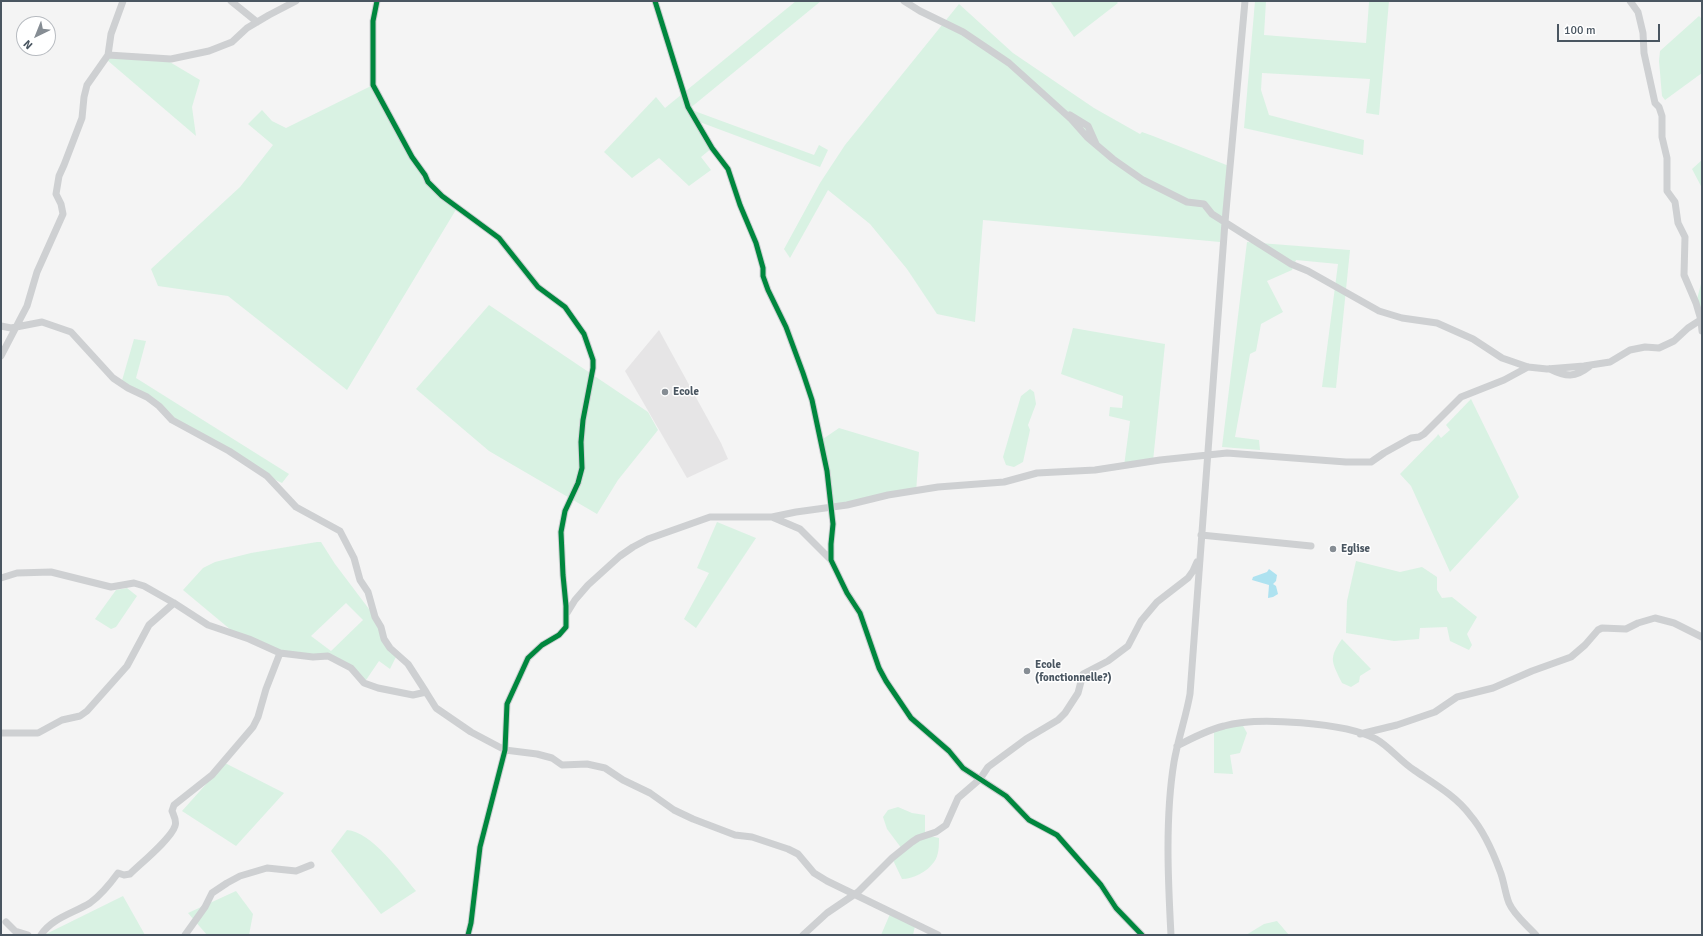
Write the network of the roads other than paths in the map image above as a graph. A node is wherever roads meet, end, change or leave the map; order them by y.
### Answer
1 (123, 1) edge
2 (231, 1) edge
3 (296, 1) edge
4 (377, 1) edge
5 (655, 1) edge
6 (904, 1) edge
7 (1245, 1) edge
8 (1630, 1) edge
9 (257, 22) junction
10 (108, 55) junction
11 (1225, 222) junction
12 (1701, 319) edge
13 (1, 326) edge
14 (17, 327) junction
15 (1702, 331) edge
16 (1, 356) edge
17 (1528, 367) junction
18 (1208, 455) junction
19 (831, 508) junction
20 (772, 517) junction
21 (1201, 535) junction
22 (1311, 546) dead end
23 (1200, 555) junction
24 (831, 560) junction
25 (1, 578) edge
26 (174, 603) junction
27 (566, 614) junction
28 (1702, 637) edge
29 (280, 653) junction
30 (426, 692) junction
31 (1, 733) edge
32 (1360, 734) junction
33 (1177, 746) junction
34 (505, 750) junction
35 (980, 779) junction
36 (311, 865) dead end
37 (854, 895) junction
38 (3, 921) edge
39 (28, 935) edge
40 (41, 935) edge
41 (185, 935) edge
42 (468, 935) edge
43 (803, 935) edge
44 (938, 935) edge
45 (1142, 935) edge
46 (1171, 935) edge
47 (1536, 935) edge

1 - 10 street
2 - 9 street
3 - 9 street
4 - 27 street
5 - 19 street
6 - 11 street
7 - 11 street
8 - 12 street
9 - 10 street
10 - 14 street
11 - 17 street
11 - 18 street
12 - 15 street
12 - 17 street
13 - 14 street
14 - 16 street
14 - 30 street
17 - 18 street
18 - 19 street
18 - 21 street
19 - 20 street
19 - 24 street
20 - 24 street
20 - 27 street
21 - 22 street
21 - 23 street
23 - 33 street
23 - 35 street
24 - 35 street
25 - 26 street
26 - 29 street
26 - 31 street
27 - 34 street
28 - 32 street
29 - 30 street
29 - 40 street
30 - 34 street
32 - 33 street
32 - 47 street
33 - 46 street
34 - 37 street
34 - 42 street
35 - 37 street
35 - 45 street
36 - 41 street
37 - 43 street
37 - 44 street
38 - 39 street

